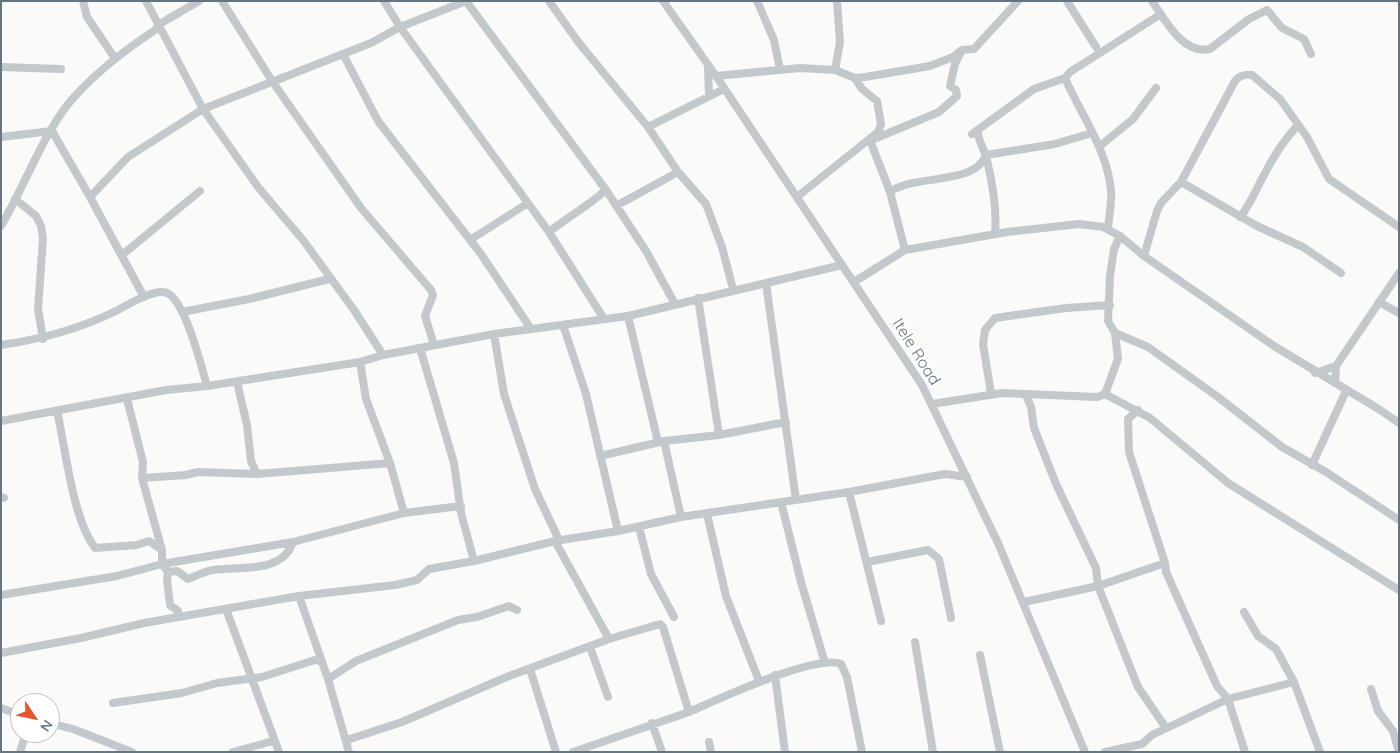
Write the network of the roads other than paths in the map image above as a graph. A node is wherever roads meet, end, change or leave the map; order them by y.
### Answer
1 (83, 1) edge
2 (146, 1) edge
3 (199, 1) edge
4 (222, 1) edge
5 (384, 1) edge
6 (466, 1) edge
7 (548, 1) edge
8 (663, 1) edge
9 (757, 1) edge
10 (1067, 1) edge
11 (1152, 1) edge
12 (837, 2) edge
13 (1014, 3) edge
14 (1161, 14) junction
15 (158, 25) junction
16 (400, 27) junction
17 (1096, 47) dead end
18 (962, 50) junction
19 (343, 54) junction
20 (1311, 54) dead end
21 (114, 58) junction
22 (708, 66) junction
23 (1, 67) edge
24 (61, 69) dead end
25 (780, 70) junction
26 (835, 70) junction
27 (716, 76) junction
28 (855, 78) junction
29 (1065, 78) junction
30 (272, 81) junction
31 (724, 88) junction
32 (1156, 88) dead end
33 (709, 96) junction
34 (203, 109) junction
35 (1298, 125) junction
36 (648, 127) junction
37 (52, 131) junction
38 (1092, 133) junction
39 (1, 137) edge
40 (870, 140) junction
41 (1100, 146) junction
42 (986, 155) junction
43 (678, 172) junction
44 (1181, 182) junction
45 (200, 190) dead end
46 (606, 190) junction
47 (890, 192) junction
48 (90, 197) junction
49 (797, 197) junction
50 (15, 199) junction
51 (528, 203) junction
52 (616, 206) junction
53 (1240, 217) junction
54 (996, 220) junction
55 (1, 226) edge
56 (1399, 227) edge
57 (1108, 229) junction
58 (549, 232) junction
59 (1007, 232) junction
60 (995, 234) junction
61 (1120, 236) junction
62 (470, 240) junction
63 (905, 250) junction
64 (122, 255) junction
65 (1144, 256) junction
66 (842, 265) junction
67 (1341, 273) dead end
68 (1399, 273) edge
69 (329, 279) junction
70 (854, 282) junction
71 (766, 283) junction
72 (733, 289) junction
73 (144, 297) junction
74 (698, 298) junction
75 (1379, 302) junction
76 (675, 304) junction
77 (1110, 305) junction
78 (182, 312) junction
79 (1399, 312) edge
80 (628, 316) junction
81 (604, 319) junction
82 (563, 325) junction
83 (531, 329) junction
84 (1115, 333) junction
85 (494, 334) junction
86 (43, 339) junction
87 (1, 345) edge
88 (434, 346) junction
89 (420, 348) junction
90 (383, 355) junction
91 (360, 362) junction
92 (1336, 366) junction
93 (1315, 373) junction
94 (237, 382) junction
95 (1335, 383) junction
96 (207, 386) junction
97 (1346, 391) junction
98 (991, 394) junction
99 (1104, 394) junction
100 (1026, 395) junction
101 (127, 399) junction
102 (932, 404) junction
103 (1138, 410) junction
104 (57, 411) junction
105 (1, 421) edge
106 (786, 422) junction
107 (1399, 424) edge
108 (719, 435) junction
109 (661, 442) junction
110 (600, 456) junction
111 (390, 463) junction
112 (1312, 464) junction
113 (257, 474) junction
114 (967, 477) junction
115 (142, 478) junction
116 (849, 492) junction
117 (796, 500) junction
118 (781, 502) junction
119 (461, 506) junction
120 (404, 513) junction
121 (707, 514) junction
122 (681, 517) junction
123 (1399, 520) edge
124 (640, 527) junction
125 (618, 531) junction
126 (557, 540) junction
127 (292, 542) junction
128 (162, 550) junction
129 (474, 561) junction
130 (866, 562) junction
131 (1165, 563) junction
132 (162, 564) junction
133 (168, 572) junction
134 (1098, 586) junction
135 (1399, 590) edge
136 (1, 596) edge
137 (299, 596) junction
138 (1024, 602) junction
139 (226, 609) junction
140 (517, 610) dead end
141 (1244, 612) dead end
142 (179, 617) junction
143 (674, 617) dead end
144 (951, 618) dead end
145 (881, 621) dead end
146 (609, 639) junction
147 (915, 642) dead end
148 (590, 646) junction
149 (1, 653) edge
150 (980, 655) dead end
151 (322, 661) junction
152 (825, 663) junction
153 (530, 669) junction
154 (775, 676) junction
155 (251, 677) junction
156 (328, 679) junction
157 (759, 681) junction
158 (1294, 682) junction
159 (1371, 689) dead end
160 (608, 697) dead end
161 (1228, 698) junction
162 (113, 703) dead end
163 (689, 712) junction
164 (652, 723) junction
165 (60, 726) edge
166 (1166, 728) junction
167 (347, 740) junction
168 (273, 741) junction
169 (709, 742) dead end
170 (582, 750) edge
171 (132, 752) edge
172 (233, 752) edge
173 (279, 752) edge
174 (349, 752) edge
175 (556, 752) edge
176 (573, 752) edge
177 (662, 752) edge
178 (710, 752) edge
179 (785, 752) edge
180 (862, 752) edge
181 (933, 752) edge
182 (1000, 752) edge
183 (1085, 752) edge
184 (1105, 752) edge
185 (1245, 752) edge
186 (1320, 752) edge
187 (1399, 752) edge

1 - 21 street
2 - 15 street
3 - 15 street
4 - 30 street
5 - 16 street
6 - 16 street
6 - 46 street
7 - 36 street
8 - 22 street, Itele Road
9 - 25 street
10 - 17 street
11 - 14 street
12 - 26 street
13 - 18 street
14 - 20 street
14 - 29 street
15 - 21 street
15 - 34 street
16 - 19 street
16 - 51 street
18 - 28 street
18 - 40 street
19 - 30 street
19 - 62 street
21 - 37 street
22 - 27 street, Itele Road
22 - 33 street
23 - 24 street
25 - 26 street
25 - 27 street
26 - 28 street
27 - 31 street, Itele Road
28 - 40 street
29 - 38 street
29 - 42 street
30 - 34 street
30 - 88 street
31 - 33 street
31 - 49 street, Itele Road
32 - 41 street
33 - 36 street
34 - 48 street
34 - 69 street
35 - 44 street
35 - 53 street
35 - 56 street
36 - 43 street
37 - 39 street
37 - 48 street
37 - 50 street
38 - 41 street
38 - 42 street
40 - 47 street
40 - 49 street
41 - 57 street
42 - 47 street
42 - 54 street
43 - 52 street
43 - 72 street
44 - 53 street
44 - 65 street
45 - 64 street
46 - 52 street
46 - 58 street
47 - 63 street
48 - 64 street
49 - 66 street, Itele Road
50 - 55 street
50 - 86 street
51 - 58 street
51 - 62 street
52 - 76 street
53 - 67 street
54 - 59 street
54 - 60 street
57 - 59 street
57 - 61 street
58 - 81 street
59 - 60 street
60 - 63 street
61 - 65 street
61 - 77 street
62 - 83 street
63 - 70 street
64 - 73 street
65 - 93 street
66 - 70 street, Itele Road
66 - 71 street
68 - 75 street
69 - 78 street
69 - 90 street
70 - 102 street, Itele Road
71 - 72 street
71 - 106 street
72 - 74 street
73 - 78 street
73 - 86 street
74 - 76 street
74 - 108 street
75 - 79 street
75 - 92 street
76 - 80 street
77 - 84 street
77 - 98 street
78 - 96 street
80 - 81 street
80 - 109 street
81 - 82 street
82 - 83 street
82 - 110 street
83 - 85 street
84 - 99 street
84 - 112 street
85 - 88 street
85 - 126 street
86 - 87 street
88 - 89 street
89 - 90 street
89 - 119 street
90 - 91 street
91 - 94 street
91 - 111 street
92 - 93 street
92 - 95 street
93 - 95 street
94 - 96 street
94 - 113 street
95 - 97 street
96 - 101 street
97 - 107 street
97 - 112 street
98 - 100 street
98 - 102 street
99 - 100 street
99 - 103 street
100 - 134 street
101 - 104 street
101 - 115 street
102 - 114 street, Itele Road
103 - 131 street
103 - 135 street
104 - 105 street
104 - 128 street
106 - 108 street
106 - 117 street
108 - 109 street
109 - 110 street
109 - 122 street
110 - 125 street
111 - 113 street
111 - 120 street
112 - 123 street
113 - 115 street
114 - 116 street
114 - 138 street, Itele Road
115 - 128 street
116 - 117 street
116 - 130 street
117 - 118 street
118 - 121 street
118 - 152 street
119 - 120 street
119 - 129 street
120 - 127 street
121 - 122 street
121 - 157 street
122 - 124 street
124 - 125 street
124 - 143 street
125 - 126 street
126 - 129 street
126 - 146 street
127 - 132 street
127 - 133 street
128 - 132 street
129 - 137 street
130 - 144 street
130 - 145 street
131 - 134 street
131 - 161 street
132 - 133 street
132 - 136 street
133 - 142 street
134 - 138 street
134 - 166 street
137 - 139 street
137 - 151 street
138 - 183 street, Itele Road
139 - 142 street
139 - 155 street
140 - 156 street
141 - 158 street
142 - 149 street
146 - 148 street
146 - 163 street
147 - 181 street
148 - 153 street
148 - 160 street
150 - 182 street
151 - 155 street
151 - 156 street
152 - 154 street
152 - 180 street
153 - 167 street
153 - 175 street
154 - 157 street
154 - 179 street
155 - 162 street
155 - 168 street
156 - 167 street
157 - 163 street
158 - 161 street
158 - 186 street
159 - 187 street
161 - 166 street
161 - 185 street
163 - 164 street
164 - 170 street
164 - 177 street
165 - 171 street
166 - 184 street
167 - 174 street
168 - 172 street
168 - 173 street
169 - 178 street
170 - 176 street

